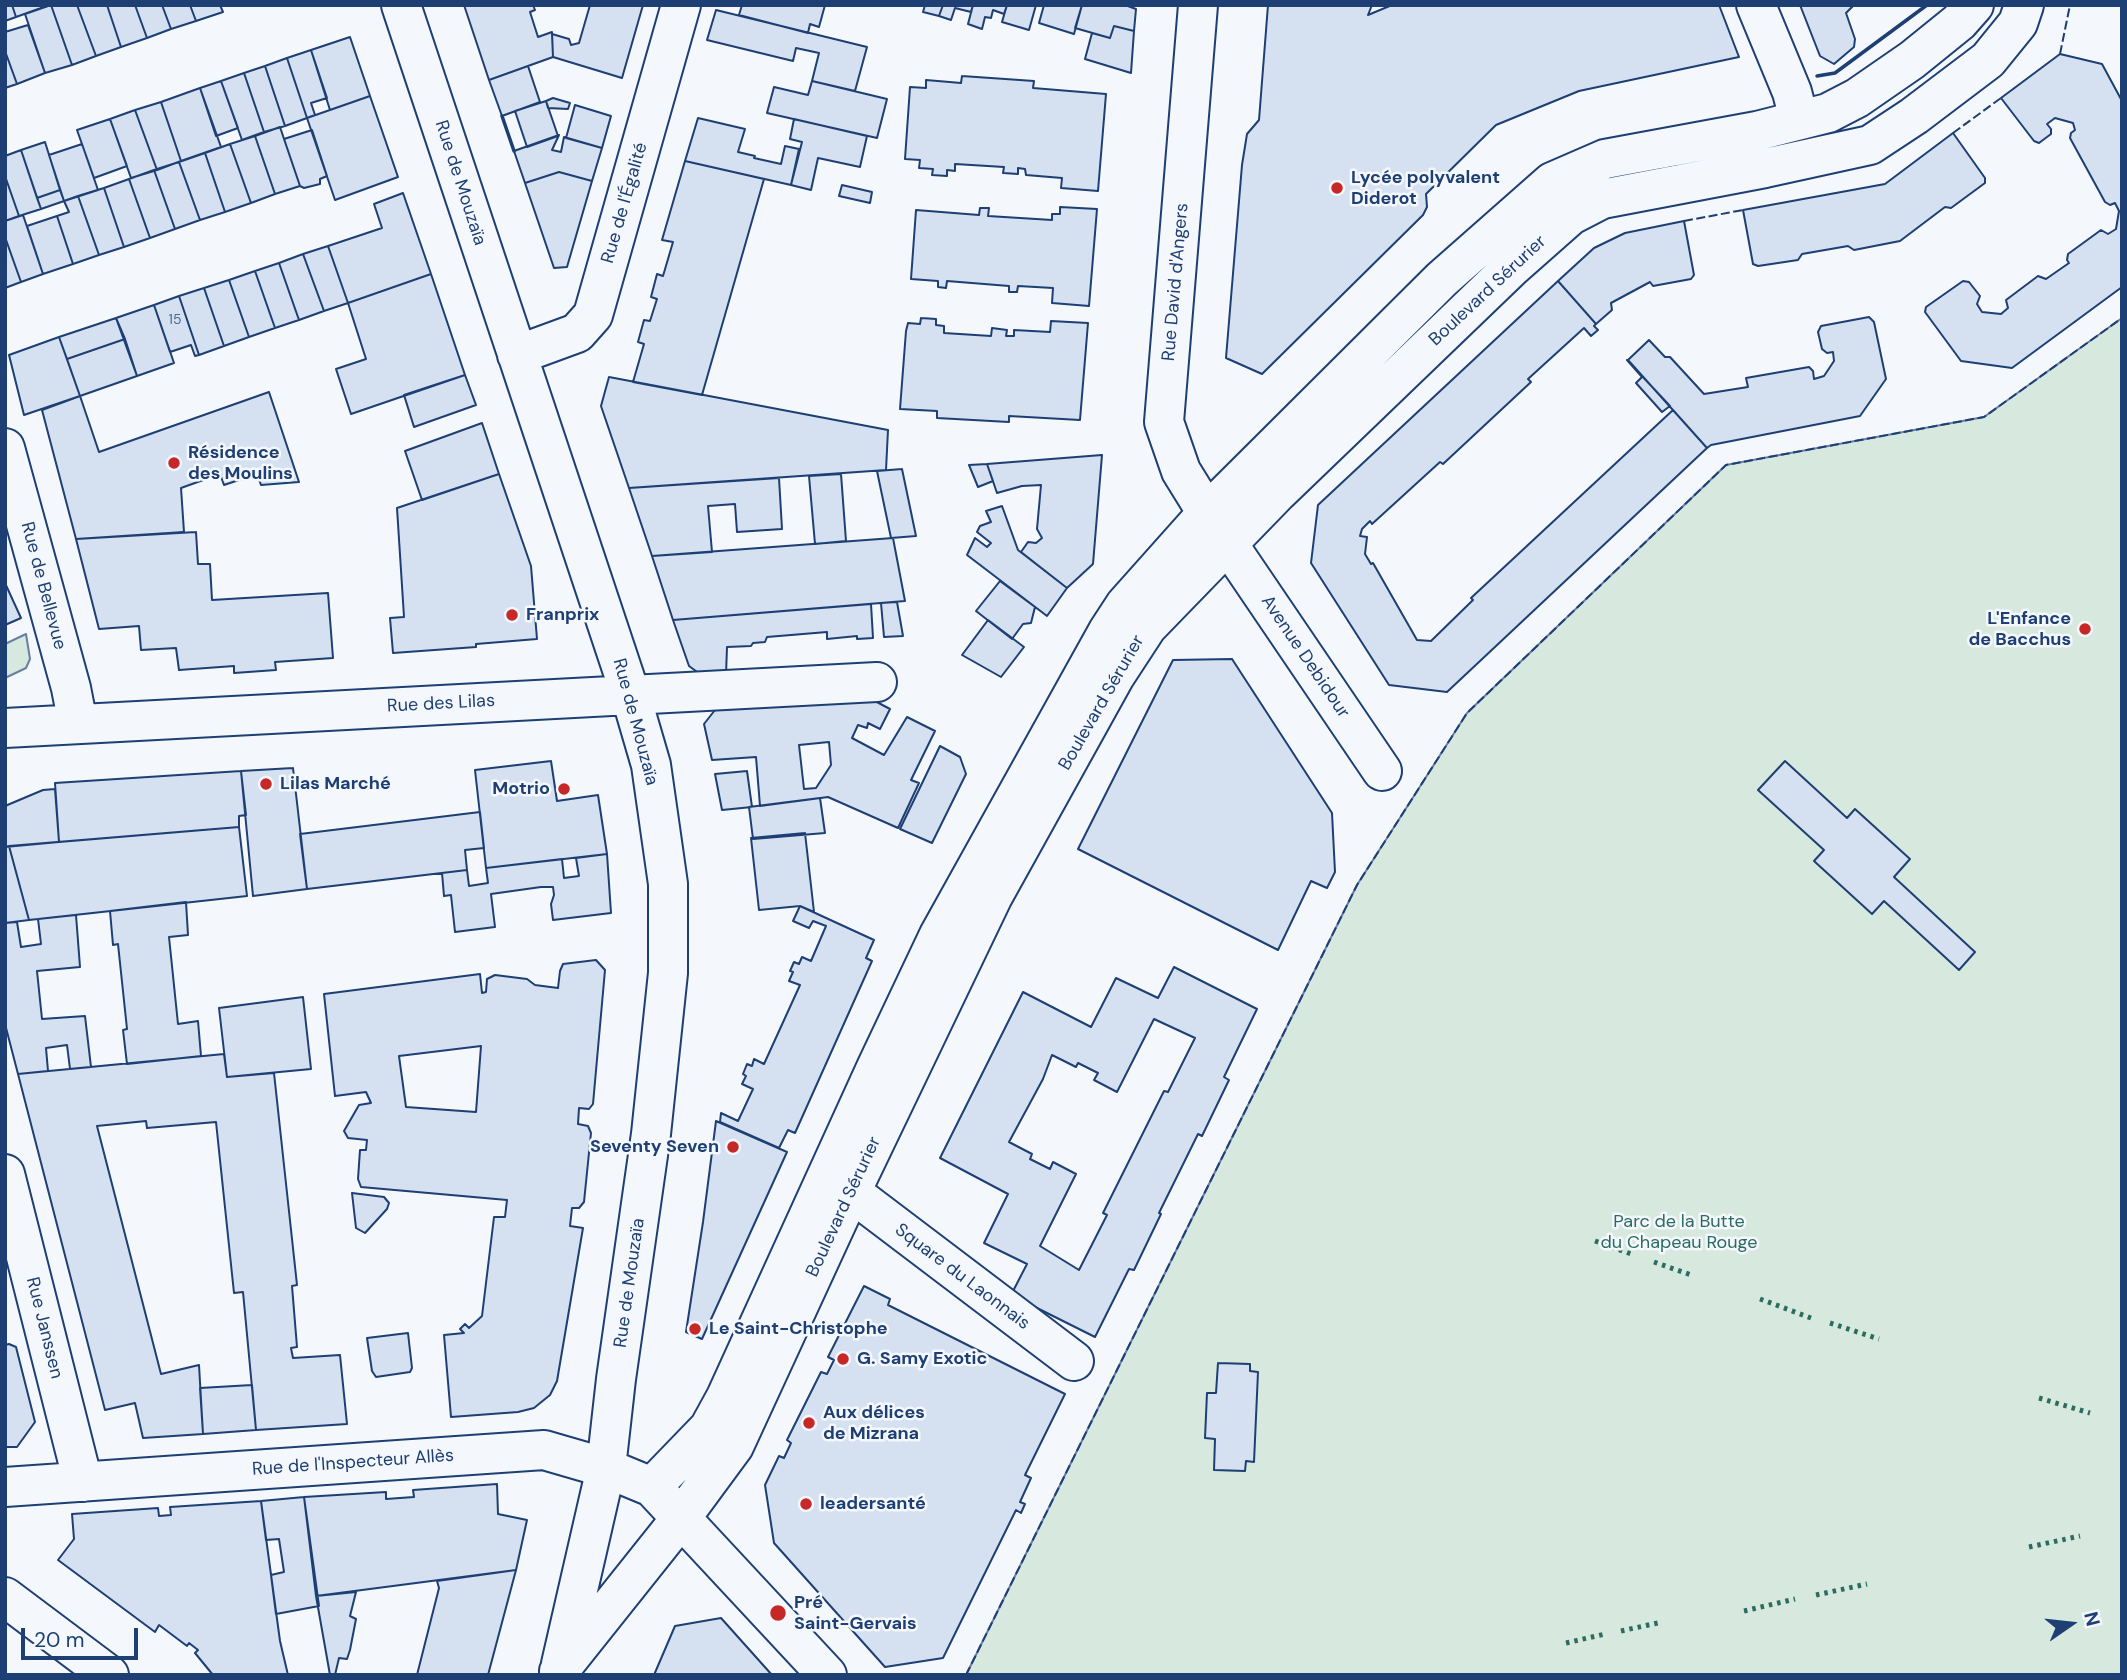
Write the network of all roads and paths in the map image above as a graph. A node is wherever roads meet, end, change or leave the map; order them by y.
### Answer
1 (401, 5) edge
2 (681, 5) edge
3 (1198, 5) edge
4 (1756, 5) edge
5 (1974, 5) edge
6 (2024, 5) edge
7 (1799, 119) junction
8 (517, 355) junction
9 (5, 447) edge
10 (1217, 528) junction
11 (877, 682) dead end
12 (630, 693) junction
13 (78, 724) junction
14 (5, 728) edge
15 (1382, 771) dead end
16 (5, 1174) edge
17 (850, 1192) junction
18 (1074, 1361) dead end
19 (606, 1468) junction
20 (83, 1482) junction
21 (5, 1487) edge
22 (652, 1487) junction
23 (681, 1518) junction
24 (5, 1597) edge
25 (559, 1673) edge
26 (109, 1675) edge
27 (827, 1675) edge

1 - 8 street, Rue de Mouzaïa
2 - 8 street, Rue de l'Égalité
3 - 10 street, Rue David d'Angers
4 - 7 street
5 - 7 street, Boulevard Sérurier
6 - 10 street, Boulevard Sérurier
7 - 10 street, Boulevard Sérurier
8 - 12 street, Rue de Mouzaïa
9 - 13 street, Rue de Bellevue
10 - 15 street, Avenue Debidour
10 - 17 street, Boulevard Sérurier
10 - 22 street, Boulevard Sérurier
11 - 12 street, Rue des Lilas
12 - 13 street, Rue des Lilas
12 - 19 street, Rue de Mouzaïa
13 - 14 street, Rue des Lilas
16 - 20 street, Rue Janssen
17 - 18 street, Square du Laonnais
17 - 23 street, Boulevard Sérurier
19 - 20 street, Rue de l'Inspecteur Allès
19 - 22 street, Rue de l'Inspecteur Allès
19 - 25 street, Boulevard Sérurier
20 - 21 street, Rue de l'Inspecteur Allès
22 - 23 street, Rue de l'Inspecteur Allès
23 - 25 street, Boulevard Sérurier
23 - 27 street, Rue de l'Inspecteur Allès
24 - 26 street

